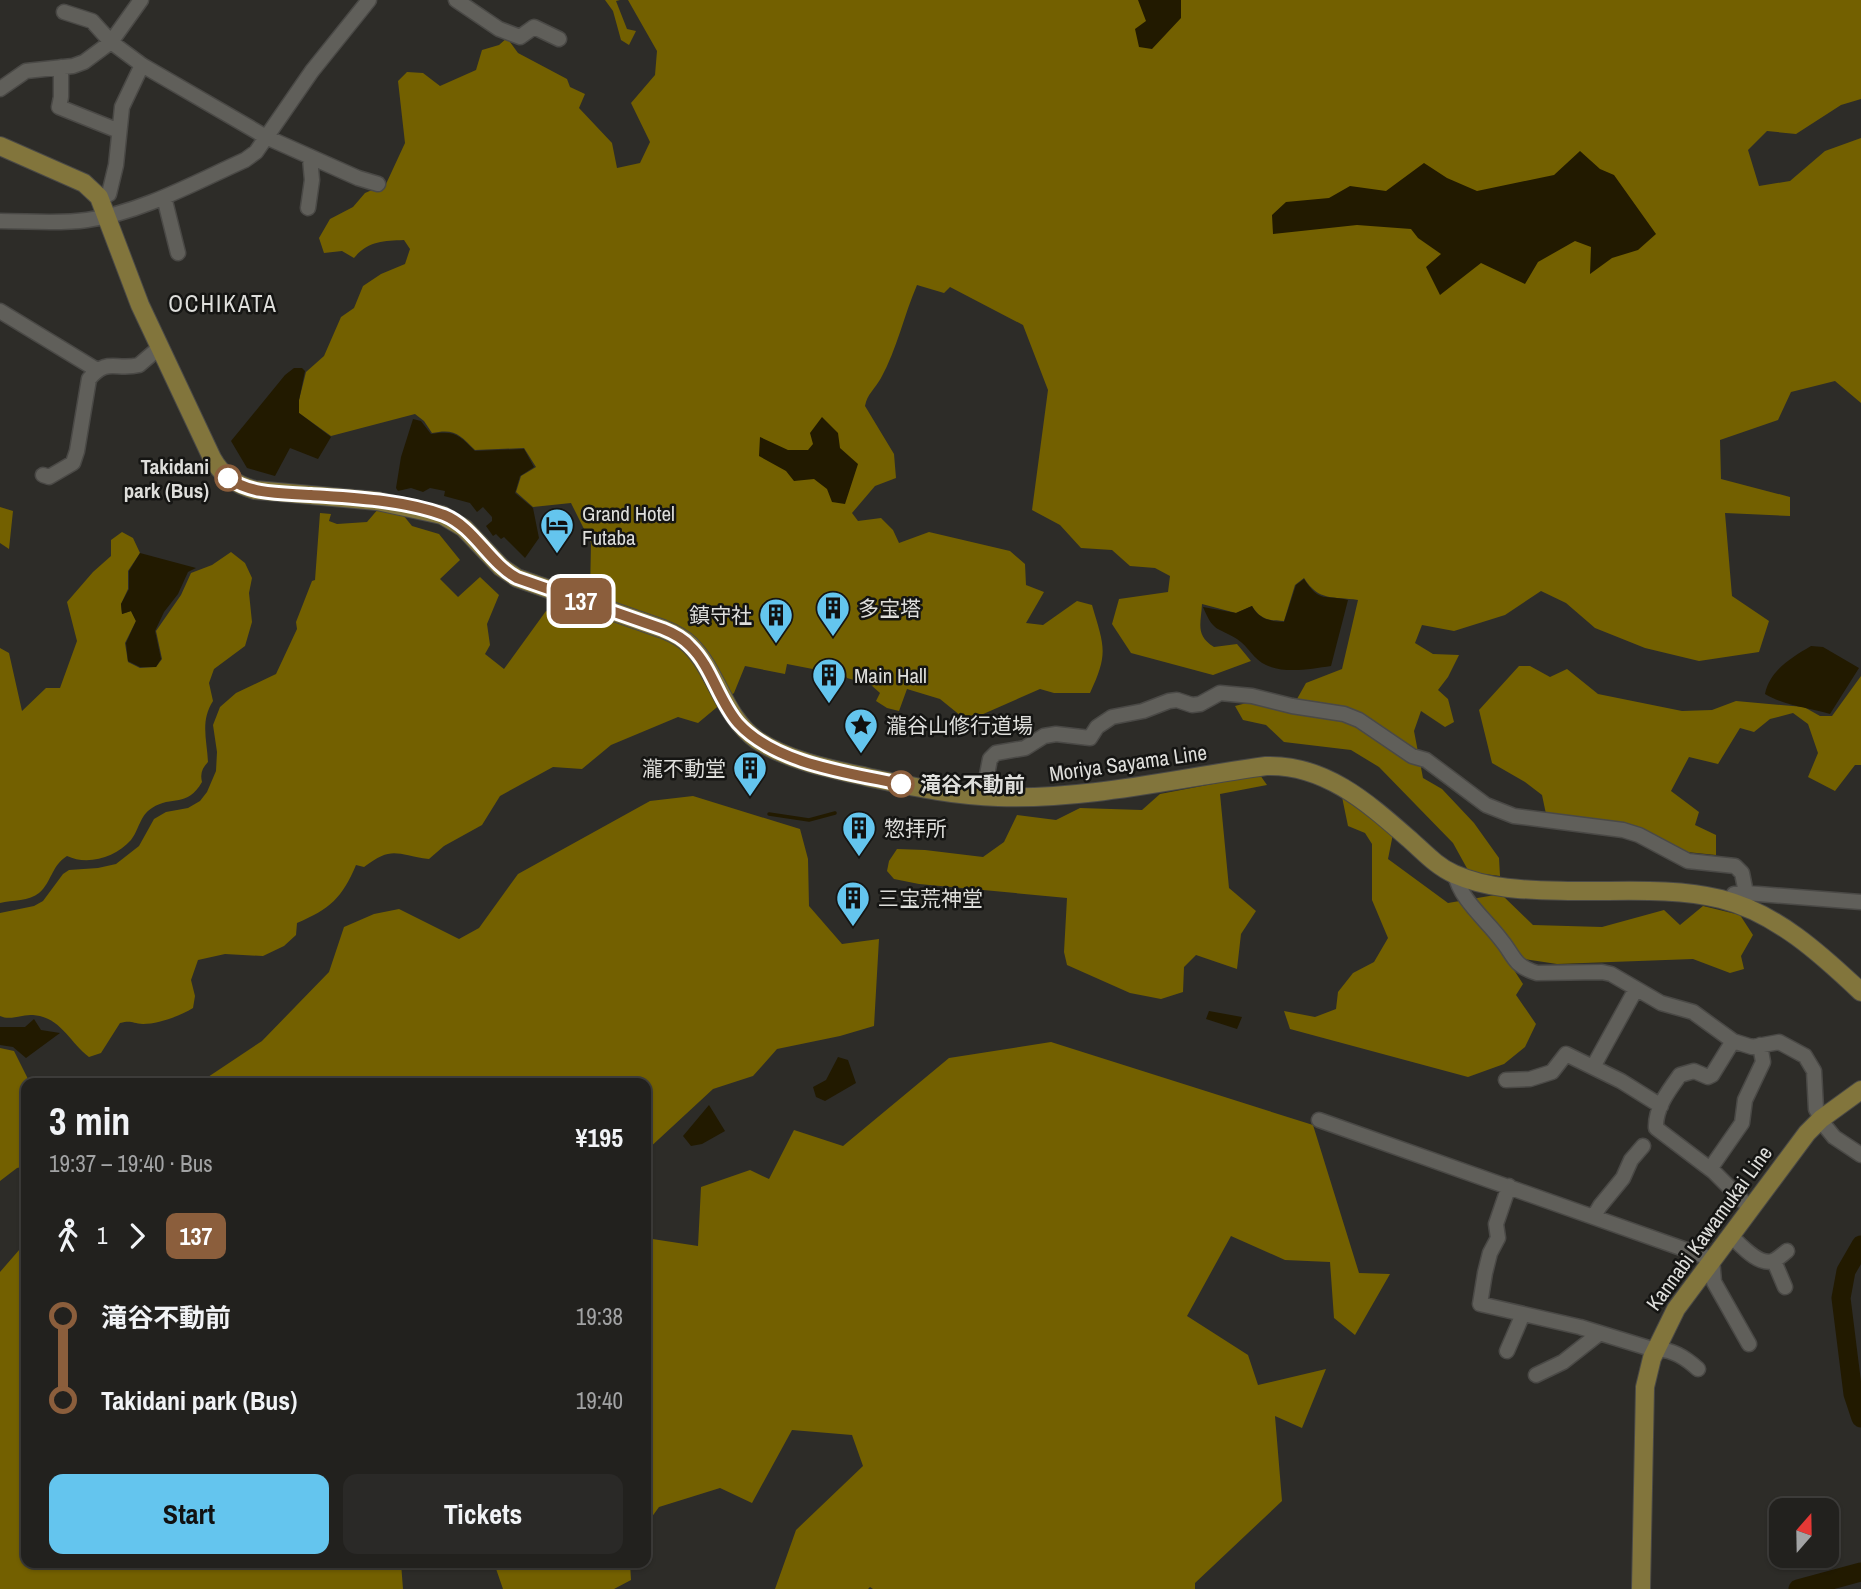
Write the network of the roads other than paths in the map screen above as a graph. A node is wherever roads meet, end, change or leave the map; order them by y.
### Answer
1 (141, 0) edge
2 (369, 0) edge
3 (456, 0) edge
4 (64, 12) dead end
5 (559, 39) dead end
6 (111, 42) junction
7 (142, 65) junction
8 (61, 67) junction
9 (0, 89) edge
10 (119, 131) junction
11 (266, 137) junction
12 (0, 146) edge
13 (310, 158) junction
14 (378, 184) dead end
15 (164, 197) junction
16 (100, 198) junction
17 (307, 208) dead end
18 (107, 217) junction
19 (0, 221) edge
20 (178, 253) dead end
21 (0, 311) edge
22 (160, 347) junction
23 (97, 370) junction
24 (43, 475) dead end
25 (983, 796) junction
26 (1455, 874) junction
27 (1746, 893) junction
28 (1729, 902) junction
29 (1861, 902) edge
30 (1636, 989) junction
31 (1861, 992) edge
32 (1733, 1041) junction
33 (1760, 1045) junction
34 (1593, 1067) junction
35 (1506, 1080) dead end
36 (1861, 1090) edge
37 (1661, 1106) junction
38 (1822, 1119) junction
39 (1319, 1120) dead end
40 (1643, 1146) dead end
41 (1861, 1155) edge
42 (1710, 1169) junction
43 (1509, 1186) junction
44 (1750, 1208) junction
45 (1594, 1216) junction
46 (1730, 1235) junction
47 (1787, 1251) dead end
48 (1712, 1259) junction
49 (1774, 1261) junction
50 (1785, 1287) dead end
51 (1522, 1314) junction
52 (1600, 1333) junction
53 (1749, 1344) dead end
54 (1655, 1350) junction
55 (1507, 1351) dead end
56 (1698, 1369) dead end
57 (1536, 1375) dead end
58 (1641, 1589) edge

1 - 6 street
2 - 11 street
3 - 5 street
4 - 6 street
6 - 7 street
6 - 8 street
7 - 10 street
7 - 11 street
8 - 9 street
8 - 10 street
10 - 16 street
11 - 13 street
11 - 15 street
12 - 16 main road
13 - 14 street
13 - 17 street
15 - 18 street
15 - 20 street
16 - 18 main road, Moriya Sayama Line
18 - 19 street
18 - 22 main road, Moriya Sayama Line
21 - 23 street
22 - 23 street
22 - 25 main road, Moriya Sayama Line
23 - 24 street
25 - 26 main road, Moriya Sayama Line
25 - 27 street
26 - 28 main road, Moriya Sayama Line
26 - 30 street
27 - 28 street
27 - 29 street
28 - 31 main road, Moriya Sayama Line
30 - 32 street
30 - 34 street
32 - 33 street
32 - 37 street
33 - 38 street
33 - 42 street
34 - 35 street
34 - 37 street
36 - 38 main road, Kannabi Kawamukai Line
37 - 42 street
38 - 41 street
38 - 44 main road, Kannabi Kawamukai Line
39 - 43 street
40 - 45 street
42 - 44 street
43 - 45 street
43 - 51 street
44 - 46 main road, Kannabi Kawamukai Line
45 - 48 street
46 - 48 main road, Kannabi Kawamukai Line
46 - 49 street
47 - 49 street
48 - 53 street
48 - 54 main road, Kannabi Kawamukai Line
49 - 50 street
51 - 52 street
51 - 55 street
52 - 54 street
52 - 57 street
54 - 56 street
54 - 58 main road, Kannabi Kawamukai Line

